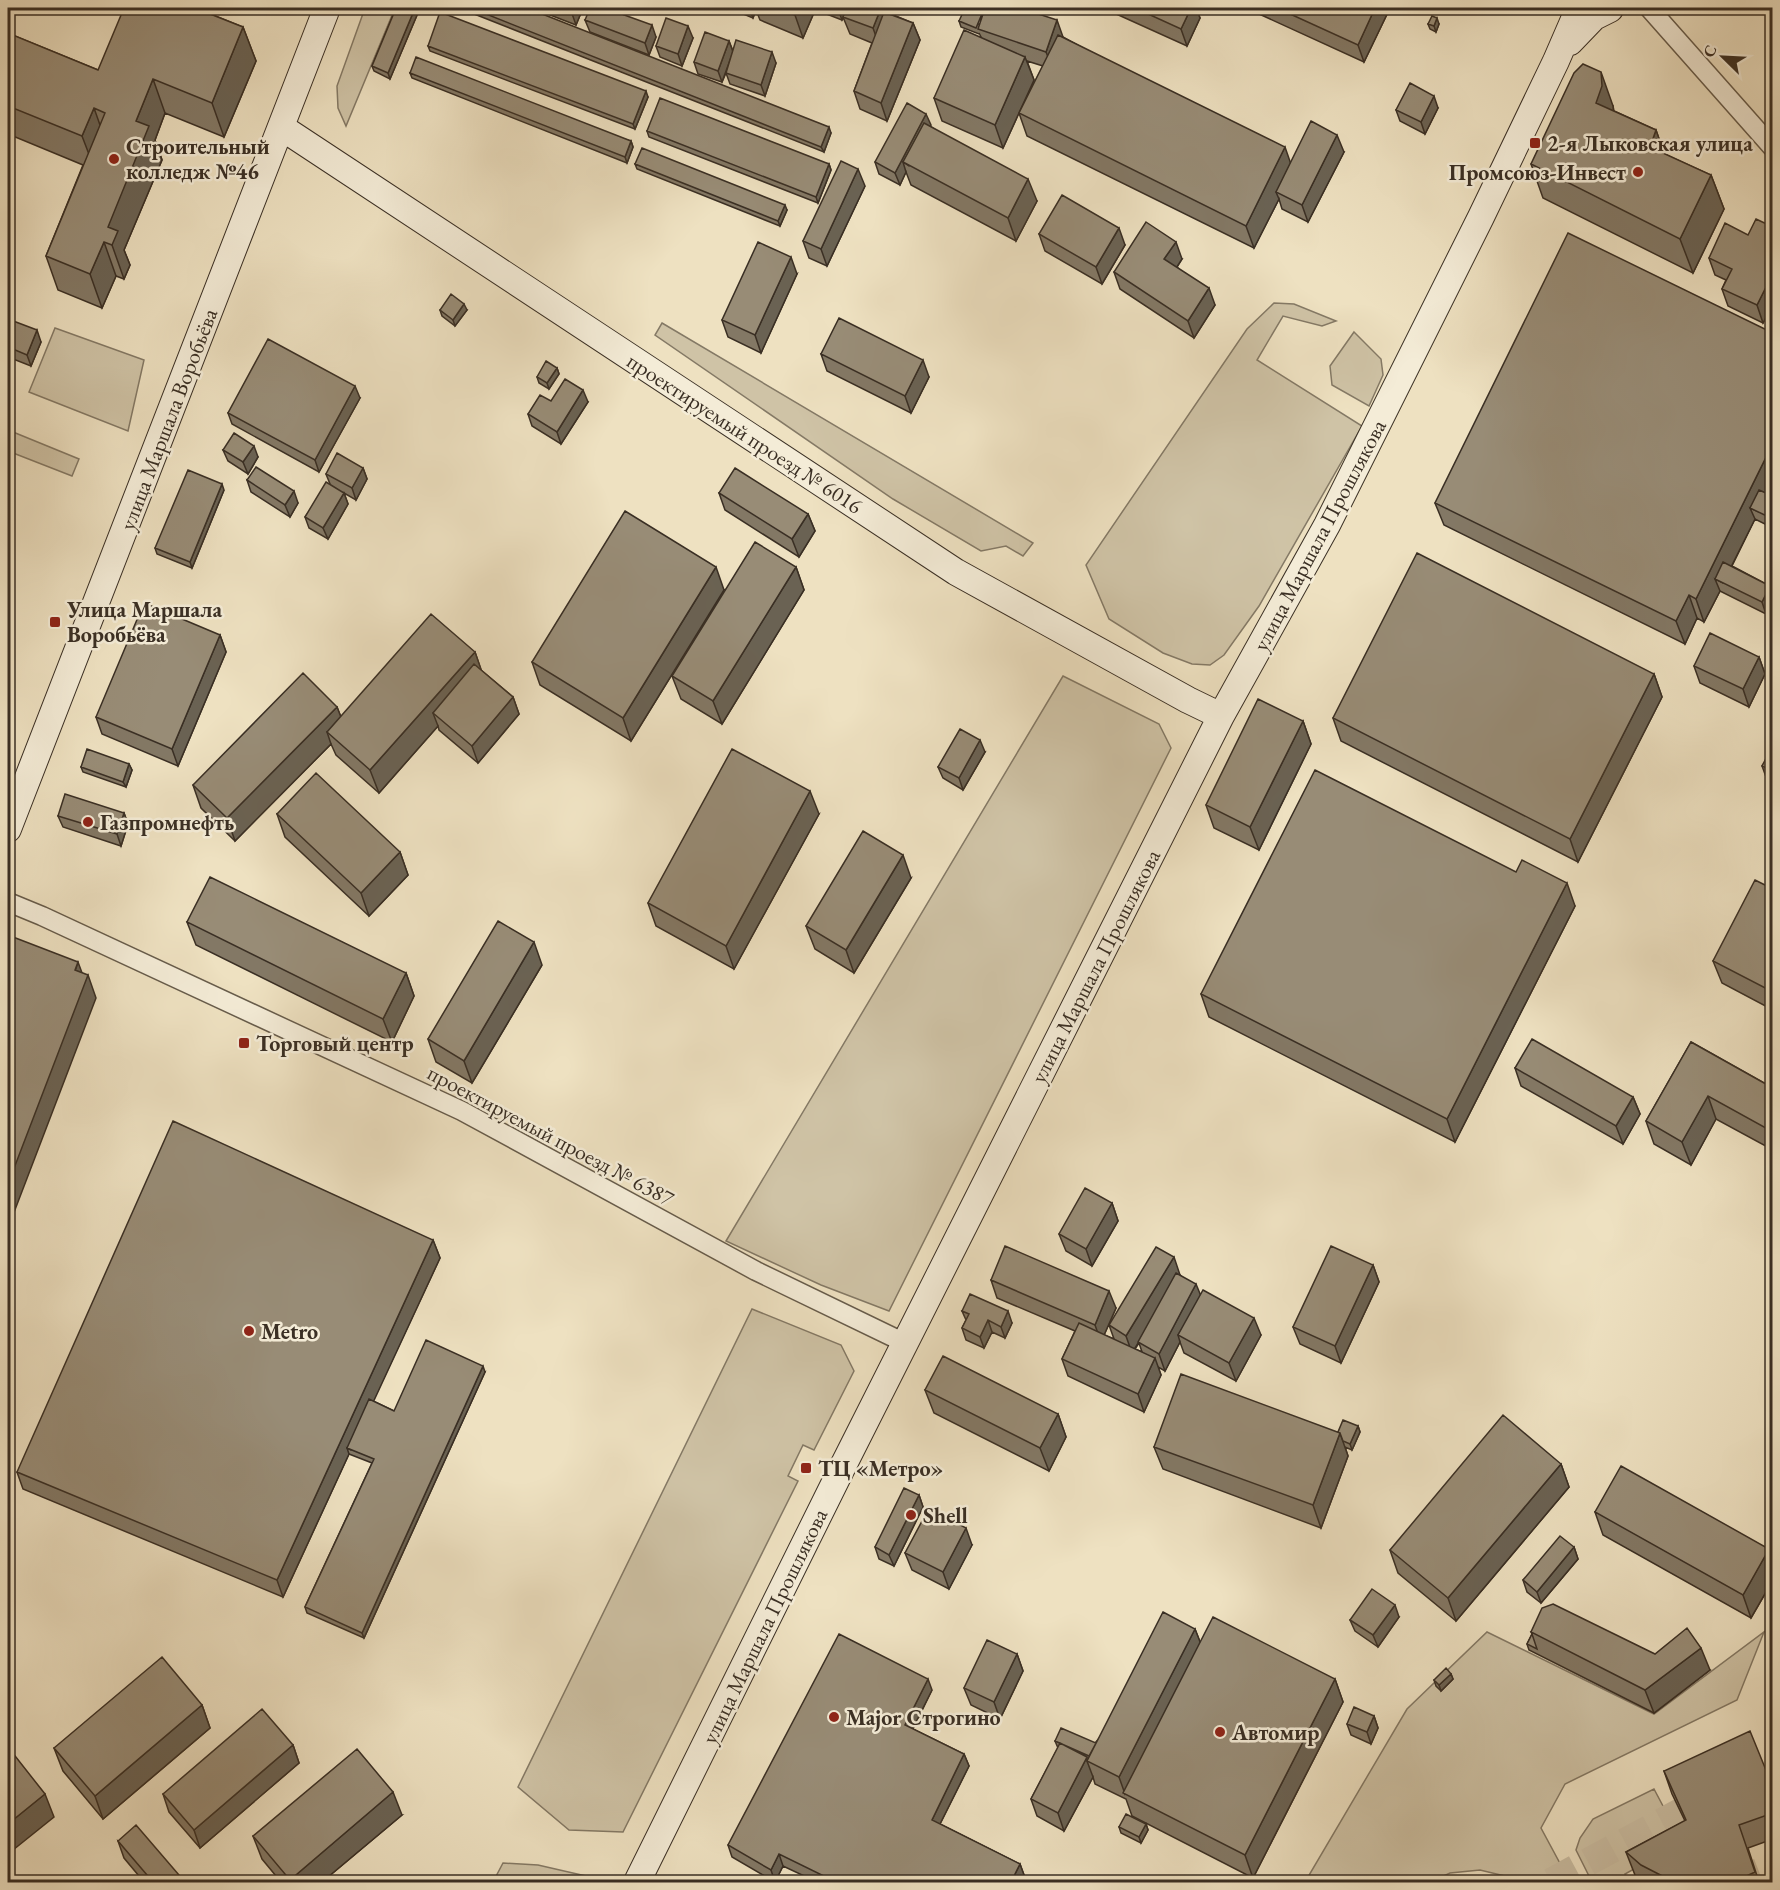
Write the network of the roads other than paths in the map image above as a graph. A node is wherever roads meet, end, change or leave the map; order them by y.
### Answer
1 (327, 8) edge
2 (1579, 8) edge
3 (1610, 8) edge
4 (1649, 8) edge
5 (1560, 53) junction
6 (281, 127) junction
7 (1773, 147) edge
8 (1221, 716) junction
9 (8, 829) edge
10 (8, 902) edge
11 (905, 1343) junction
12 (636, 1882) edge

1 - 6 main road, улица Маршала Воробьёва
2 - 5 main road, улица Маршала Прошлякова
3 - 5 main road, улица Маршала Прошлякова
4 - 7 street
5 - 8 main road, улица Маршала Прошлякова
6 - 8 main road, проектируемый проезд № 6016
6 - 9 main road, улица Маршала Воробьёва
8 - 11 main road, улица Маршала Прошлякова
10 - 11 street, проектируемый проезд № 6387
11 - 12 main road, улица Маршала Прошлякова

